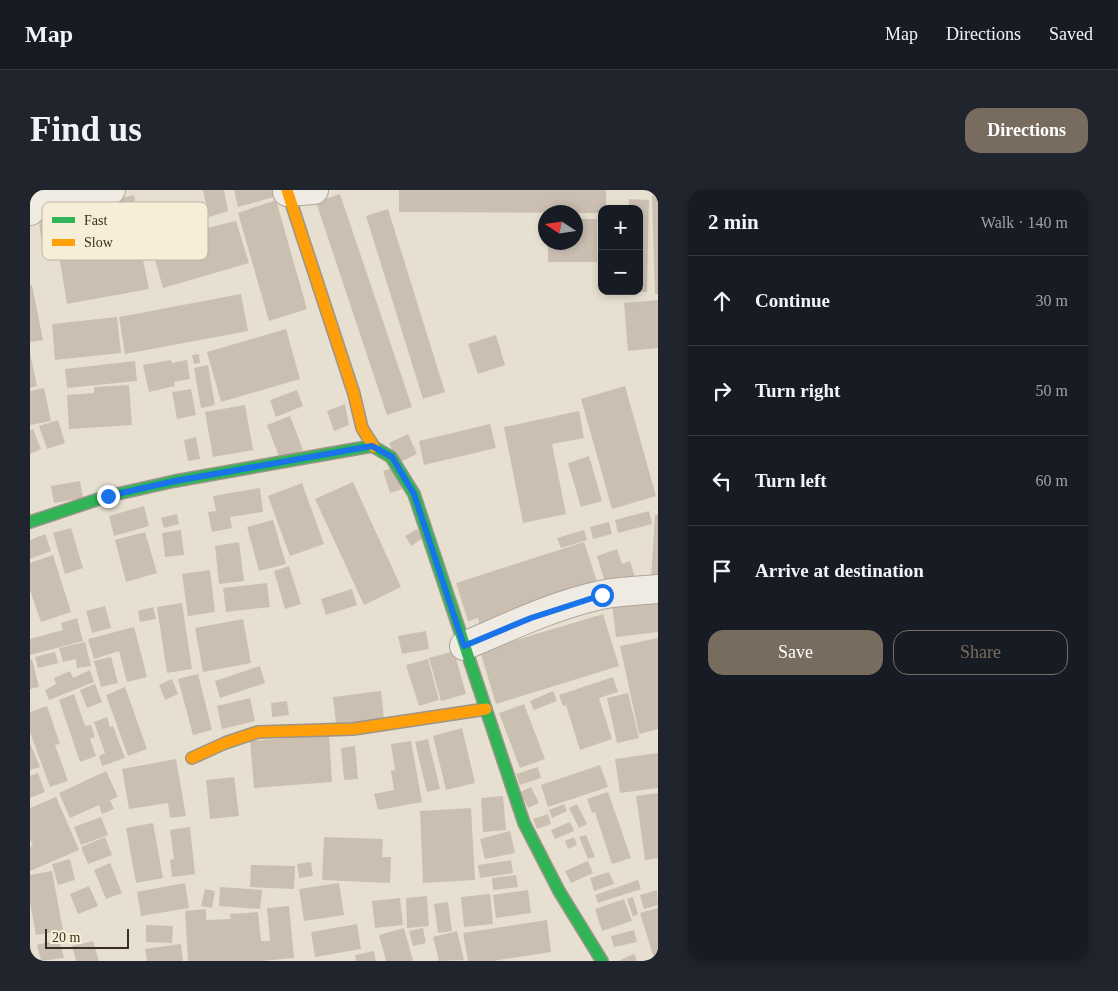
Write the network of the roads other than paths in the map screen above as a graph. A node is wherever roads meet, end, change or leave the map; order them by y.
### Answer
1 (111, 190) edge
2 (296, 191) edge
3 (50, 202) edge
4 (42, 204) edge
5 (30, 211) edge
6 (372, 446) junction
7 (30, 522) edge
8 (658, 589) edge
9 (464, 646) junction
10 (486, 709) junction
11 (192, 758) dead end
12 (602, 961) edge

1 - 3 street
2 - 6 street
4 - 5 street
6 - 7 street
6 - 9 street
8 - 9 street
9 - 10 street
10 - 11 street
10 - 12 street

